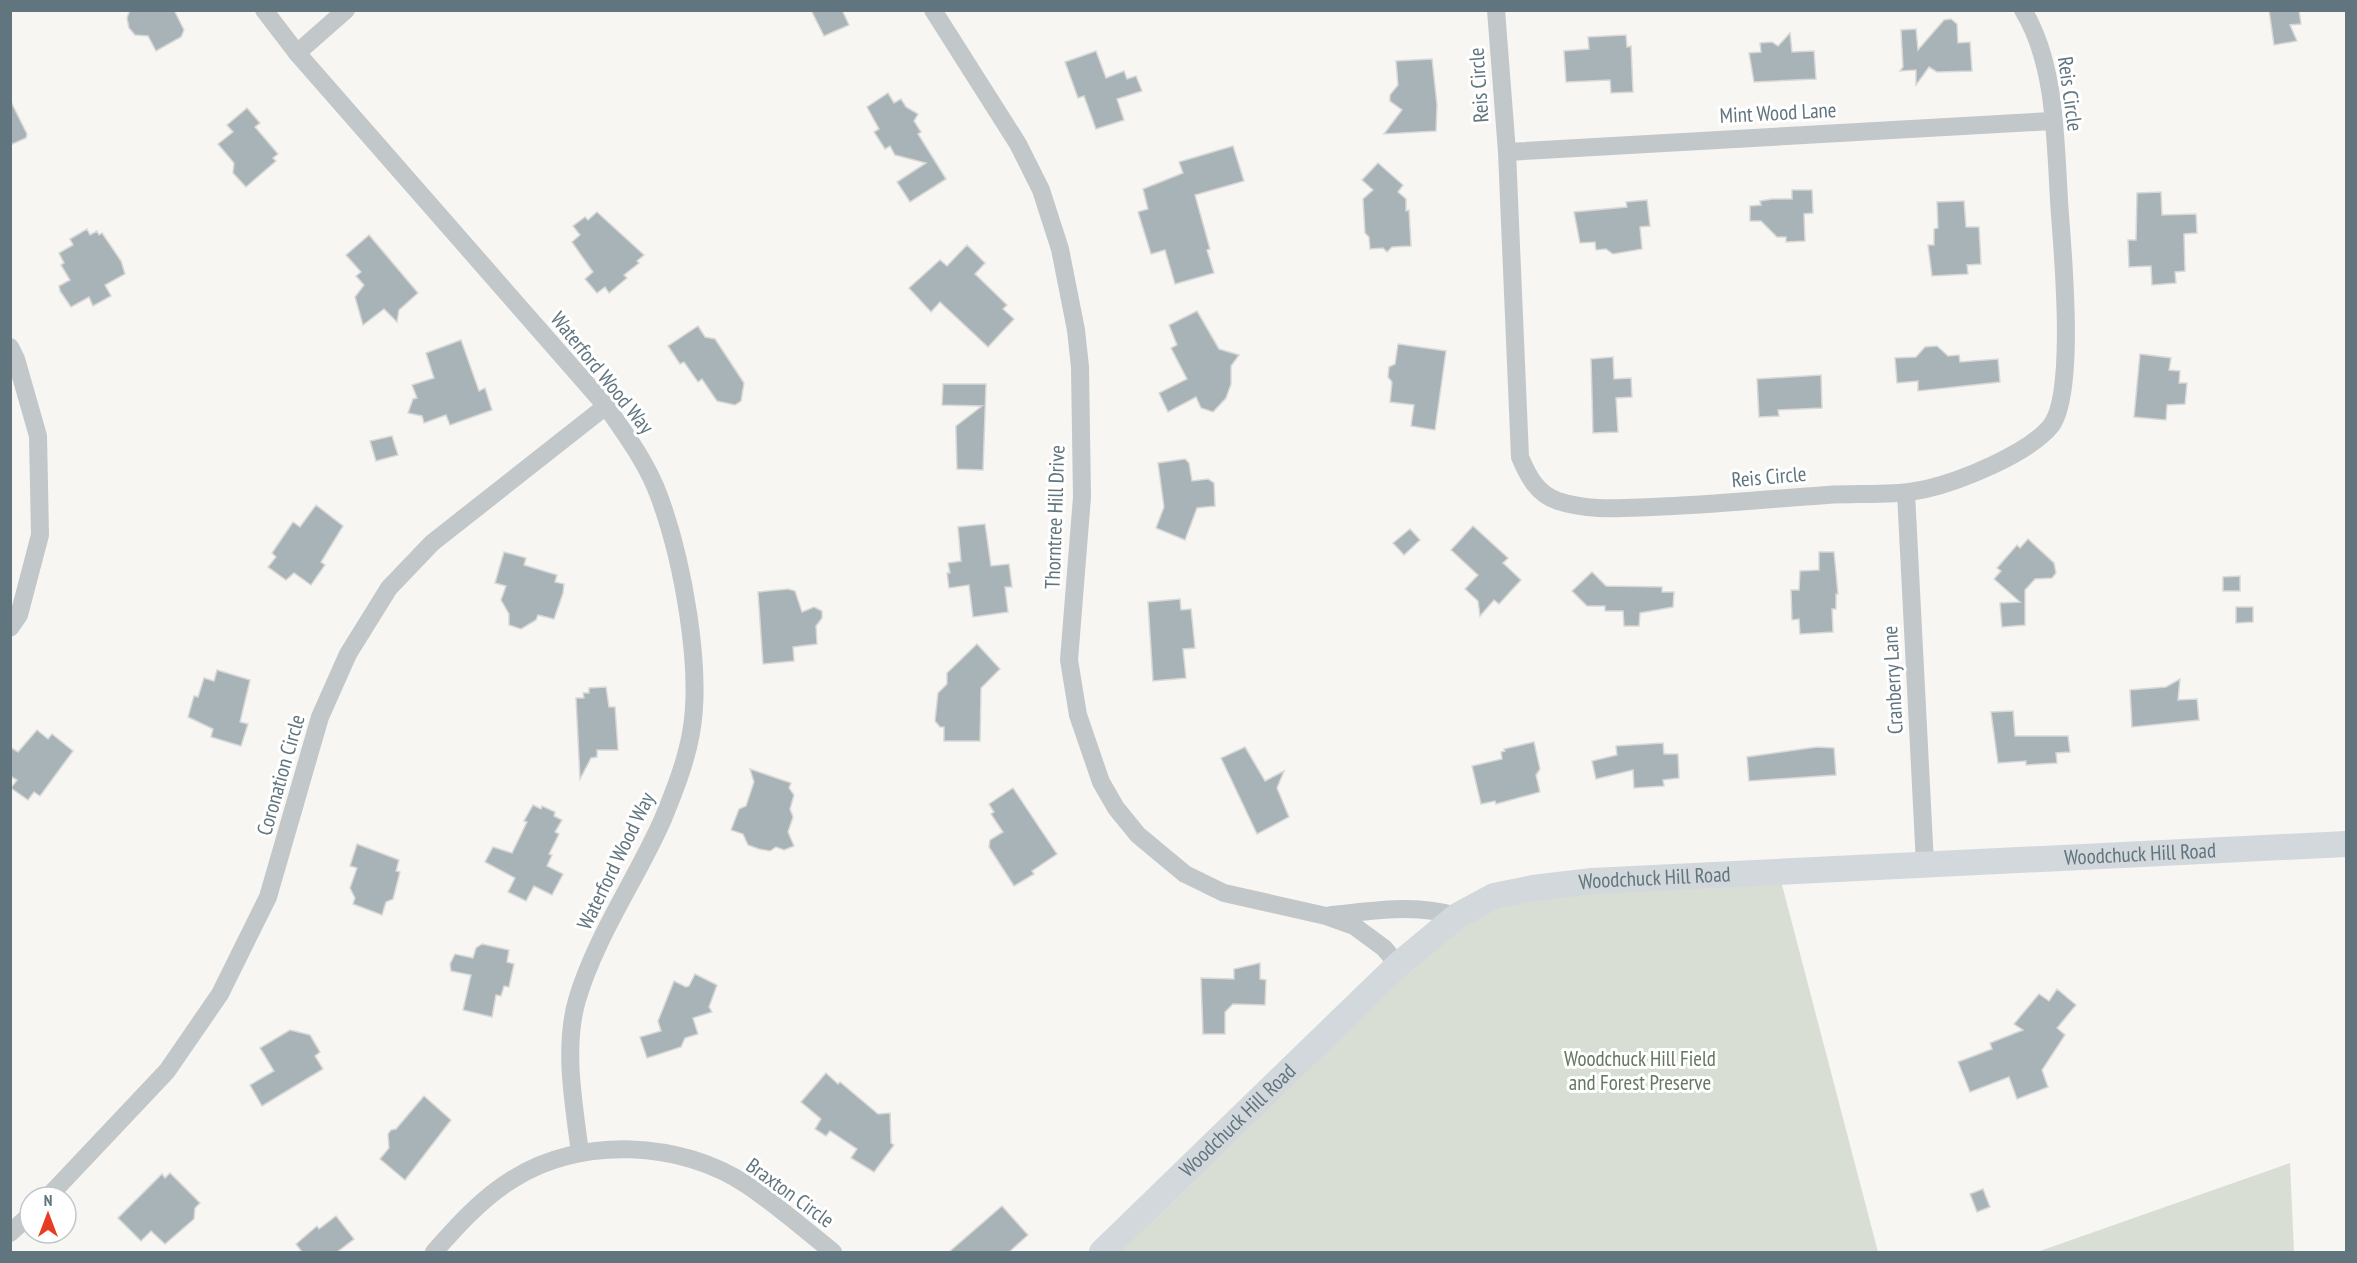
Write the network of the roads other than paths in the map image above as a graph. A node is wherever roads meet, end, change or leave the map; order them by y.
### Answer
1 (264, 10) edge
2 (346, 10) edge
3 (933, 10) edge
4 (1497, 10) edge
5 (2023, 10) edge
6 (297, 53) junction
7 (2052, 121) junction
8 (1507, 152) junction
9 (10, 347) edge
10 (606, 406) junction
11 (1906, 493) junction
12 (10, 628) edge
13 (2346, 844) edge
14 (1925, 864) junction
15 (1326, 916) junction
16 (1456, 916) junction
17 (1398, 965) junction
18 (580, 1153) junction
19 (59, 1185) edge
20 (434, 1252) edge
21 (833, 1252) edge
22 (1102, 1252) edge

1 - 6 street, Waterford Wood Way
2 - 6 street
3 - 15 street, Thorntree Hill Drive
4 - 8 street, Reis Circle
5 - 7 street, Reis Circle
6 - 10 street, Waterford Wood Way
7 - 8 street, Mint Wood Lane
7 - 11 street, Reis Circle
8 - 11 street, Reis Circle
9 - 12 street
10 - 18 street, Waterford Wood Way
10 - 19 street, Coronation Circle
11 - 14 street, Cranberry Lane
13 - 14 street, Woodchuck Hill Road
14 - 16 street, Woodchuck Hill Road
15 - 16 street, Thorntree Hill Drive
15 - 17 street, Thorntree Hill Drive
16 - 17 street, Woodchuck Hill Road
17 - 22 street, Woodchuck Hill Road
18 - 20 street, Braxton Circle
18 - 21 street, Braxton Circle

